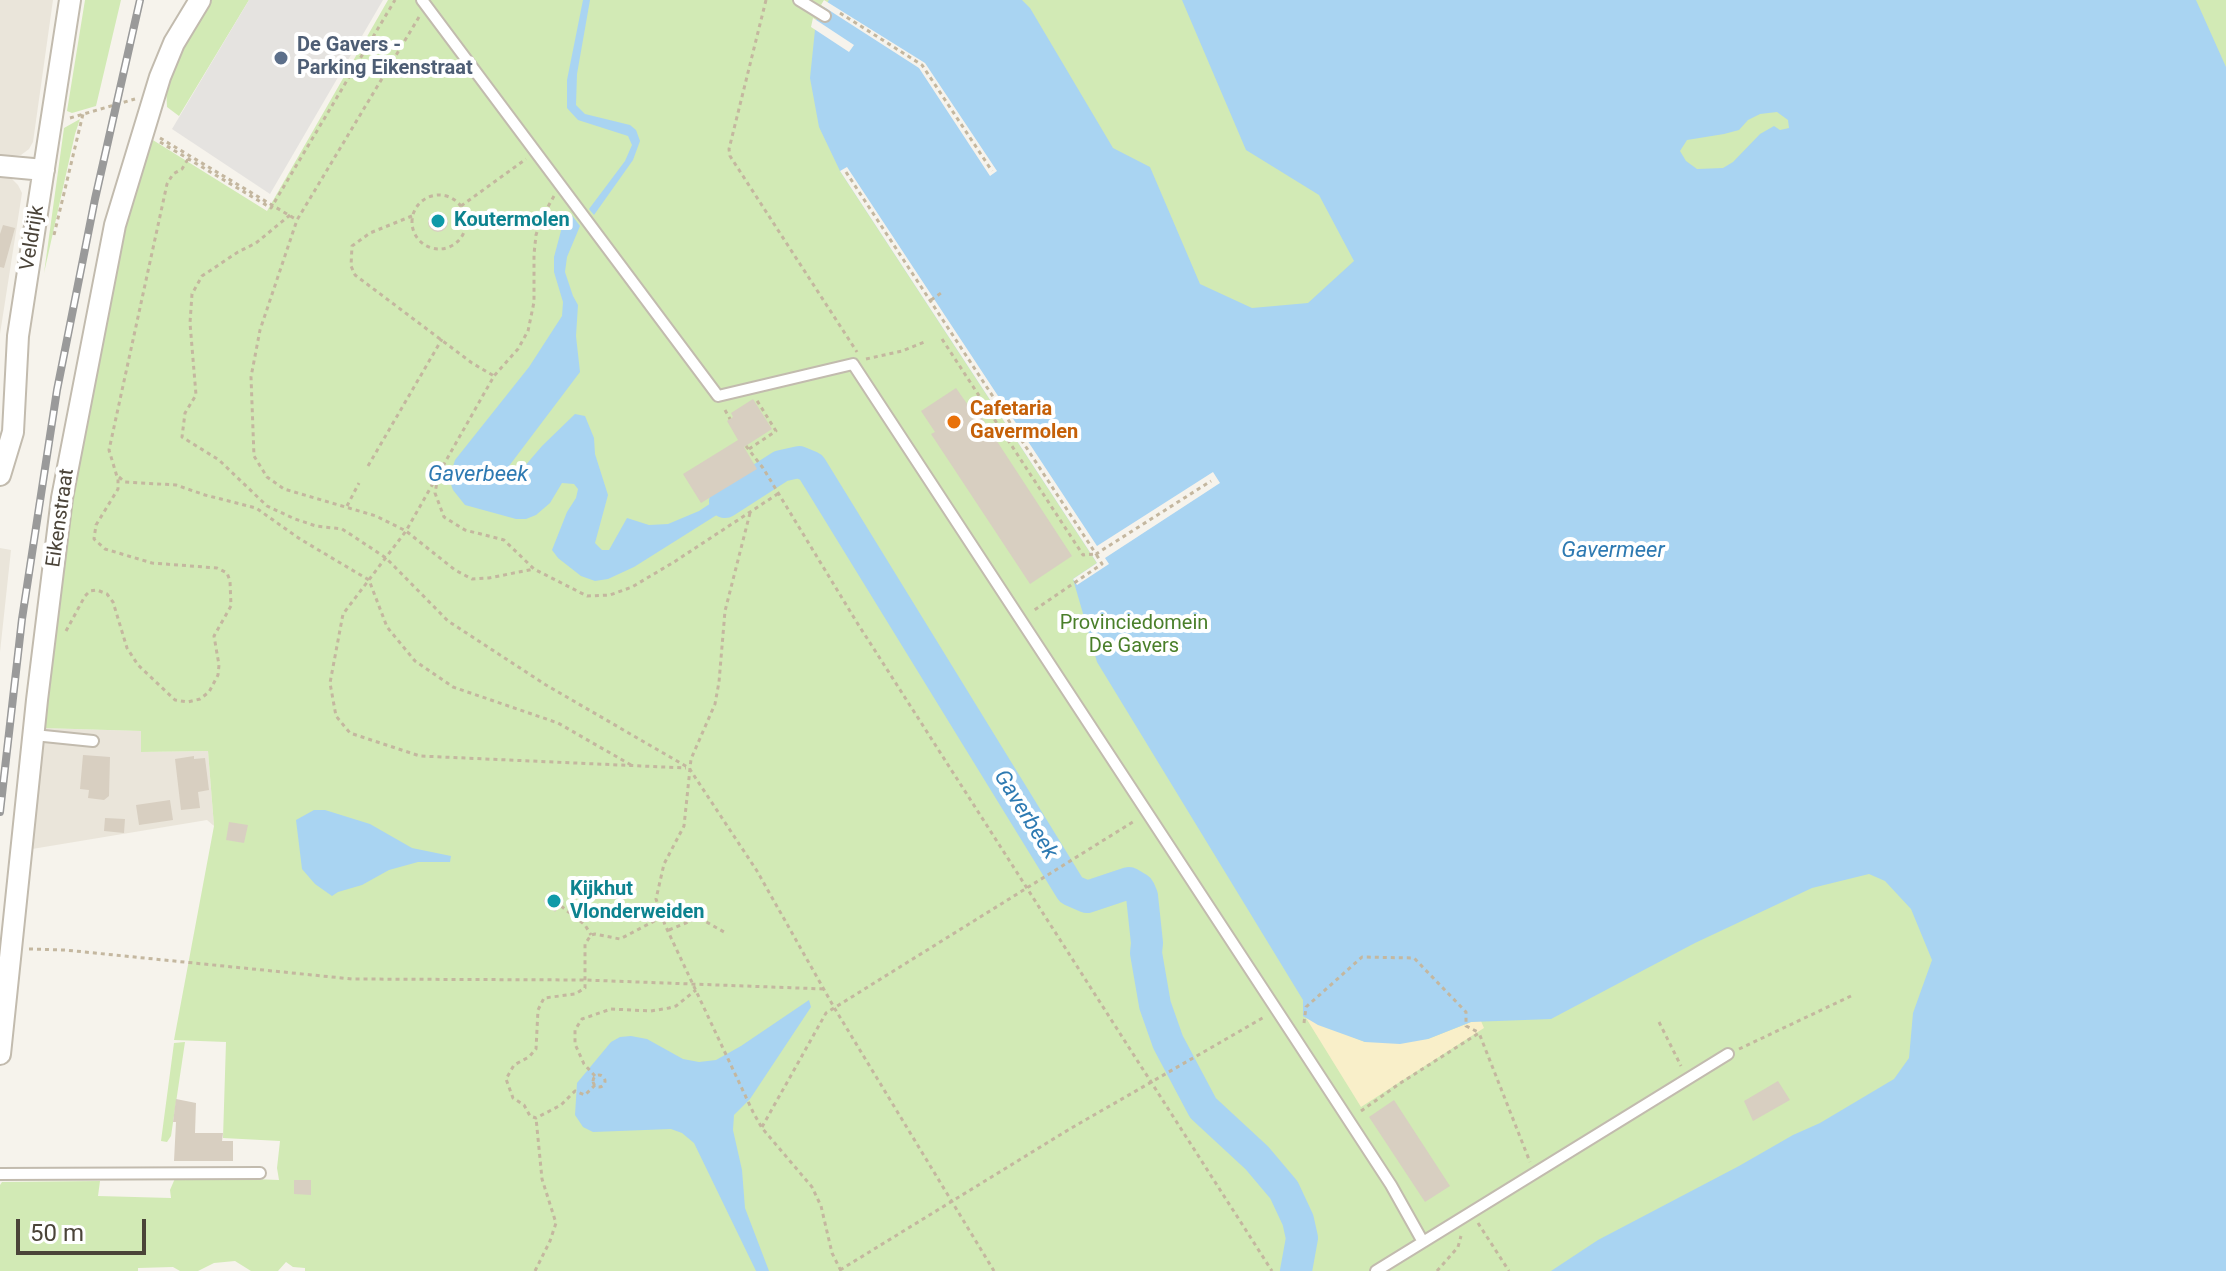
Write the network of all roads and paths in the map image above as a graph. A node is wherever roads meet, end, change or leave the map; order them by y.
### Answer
1 (70, 0) edge
2 (200, 0) edge
3 (395, 0) edge
4 (766, 0) edge
5 (799, 0) edge
6 (424, 3) edge
7 (828, 12) joint
8 (135, 99) dead end
9 (83, 114) dead end
10 (143, 129) junction
11 (535, 153) junction
12 (188, 159) junction
13 (0, 166) edge
14 (44, 170) junction
15 (992, 171) dead end
16 (846, 172) dead end
17 (560, 185) junction
18 (273, 205) junction
19 (461, 206) junction
20 (290, 215) junction
21 (412, 216) junction
22 (297, 220) junction
23 (941, 293) dead end
24 (930, 300) junction
25 (442, 339) junction
26 (942, 339) dead end
27 (927, 341) dead end
28 (494, 376) junction
29 (750, 389) junction
30 (368, 466) dead end
31 (439, 473) junction
32 (0, 475) edge
33 (116, 475) junction
34 (1211, 481) dead end
35 (359, 483) dead end
36 (779, 493) junction
37 (347, 506) junction
38 (750, 513) junction
39 (406, 531) junction
40 (1096, 554) junction
41 (386, 558) junction
42 (534, 569) junction
43 (369, 580) junction
44 (1020, 620) junction
45 (43, 650) junction
46 (34, 735) junction
47 (93, 741) dead end
48 (634, 767) junction
49 (689, 768) junction
50 (1146, 814) junction
51 (1027, 887) junction
52 (561, 906) dead end
53 (661, 917) junction
54 (667, 931) junction
55 (724, 932) dead end
56 (591, 935) junction
57 (11, 949) junction
58 (585, 978) junction
59 (695, 987) junction
60 (824, 989) junction
61 (1851, 996) dead end
62 (835, 1009) junction
63 (1277, 1010) junction
64 (1659, 1022) dead end
65 (1304, 1023) dead end
66 (1479, 1033) junction
67 (0, 1054) edge
68 (1728, 1054) joint
69 (595, 1076) junction
70 (1688, 1080) junction
71 (1151, 1082) junction
72 (595, 1085) junction
73 (536, 1118) junction
74 (1349, 1120) junction
75 (762, 1128) junction
76 (260, 1173) dead end
77 (1534, 1173) junction
78 (0, 1174) edge
79 (951, 1201) junction
80 (1472, 1213) junction
81 (1461, 1220) junction
82 (1423, 1242) junction
83 (840, 1270) edge
84 (535, 1271) edge
85 (994, 1271) edge
86 (1272, 1271) edge
87 (1376, 1271) edge
88 (1437, 1271) edge
89 (1509, 1271) edge

1 - 14 street, Veldrijk
2 - 10 street, Eikenstraat
3 - 18 path
4 - 27 path
5 - 7 lane
6 - 11 lane
6 - 22 path
7 - 15 path
8 - 9 path
10 - 12 path
10 - 18 path
10 - 45 street, Eikenstraat
11 - 17 lane
11 - 19 path
12 - 18 path
12 - 33 path
13 - 14 street
14 - 32 street, Veldrijk
16 - 24 path
17 - 28 path
17 - 29 lane
18 - 20 path
19 - 21 path
19 - 21 path
20 - 22 path
20 - 41 path
21 - 25 path
22 - 37 path
23 - 24 path
24 - 40 path
25 - 28 path
25 - 30 path
26 - 40 path
28 - 31 path
29 - 36 path
29 - 44 lane
31 - 39 path
31 - 42 path
33 - 43 path
33 - 45 path
34 - 40 path
35 - 37 path
36 - 38 path
36 - 51 path
37 - 39 path
38 - 42 path
38 - 49 path
39 - 41 path
39 - 42 path
40 - 44 path
41 - 43 path
41 - 49 path
43 - 48 path
43 - 48 path
44 - 50 lane
45 - 46 street, Eikenstraat
46 - 47 lane
46 - 57 street, Eikenstraat
48 - 49 path
49 - 53 path
49 - 60 path
50 - 51 path
50 - 63 lane
51 - 62 path
51 - 71 path
52 - 56 path
53 - 54 path
53 - 56 path
54 - 55 path
54 - 59 path
56 - 58 path
57 - 58 path
57 - 67 street, Eikenstraat
58 - 59 path
58 - 73 path
59 - 60 path
59 - 69 path
59 - 75 path
60 - 62 path
61 - 68 path
62 - 75 path
62 - 79 path
63 - 71 path
63 - 74 lane
64 - 70 path
65 - 66 path
66 - 74 path
66 - 77 path
68 - 70 lane
69 - 72 path
69 - 72 path
70 - 77 lane
71 - 79 path
71 - 86 path
72 - 73 path
73 - 84 path
74 - 82 lane
75 - 83 path
76 - 78 lane
77 - 80 lane
79 - 83 path
79 - 85 path
80 - 81 lane
80 - 89 path
81 - 82 lane
81 - 88 path
82 - 87 lane

